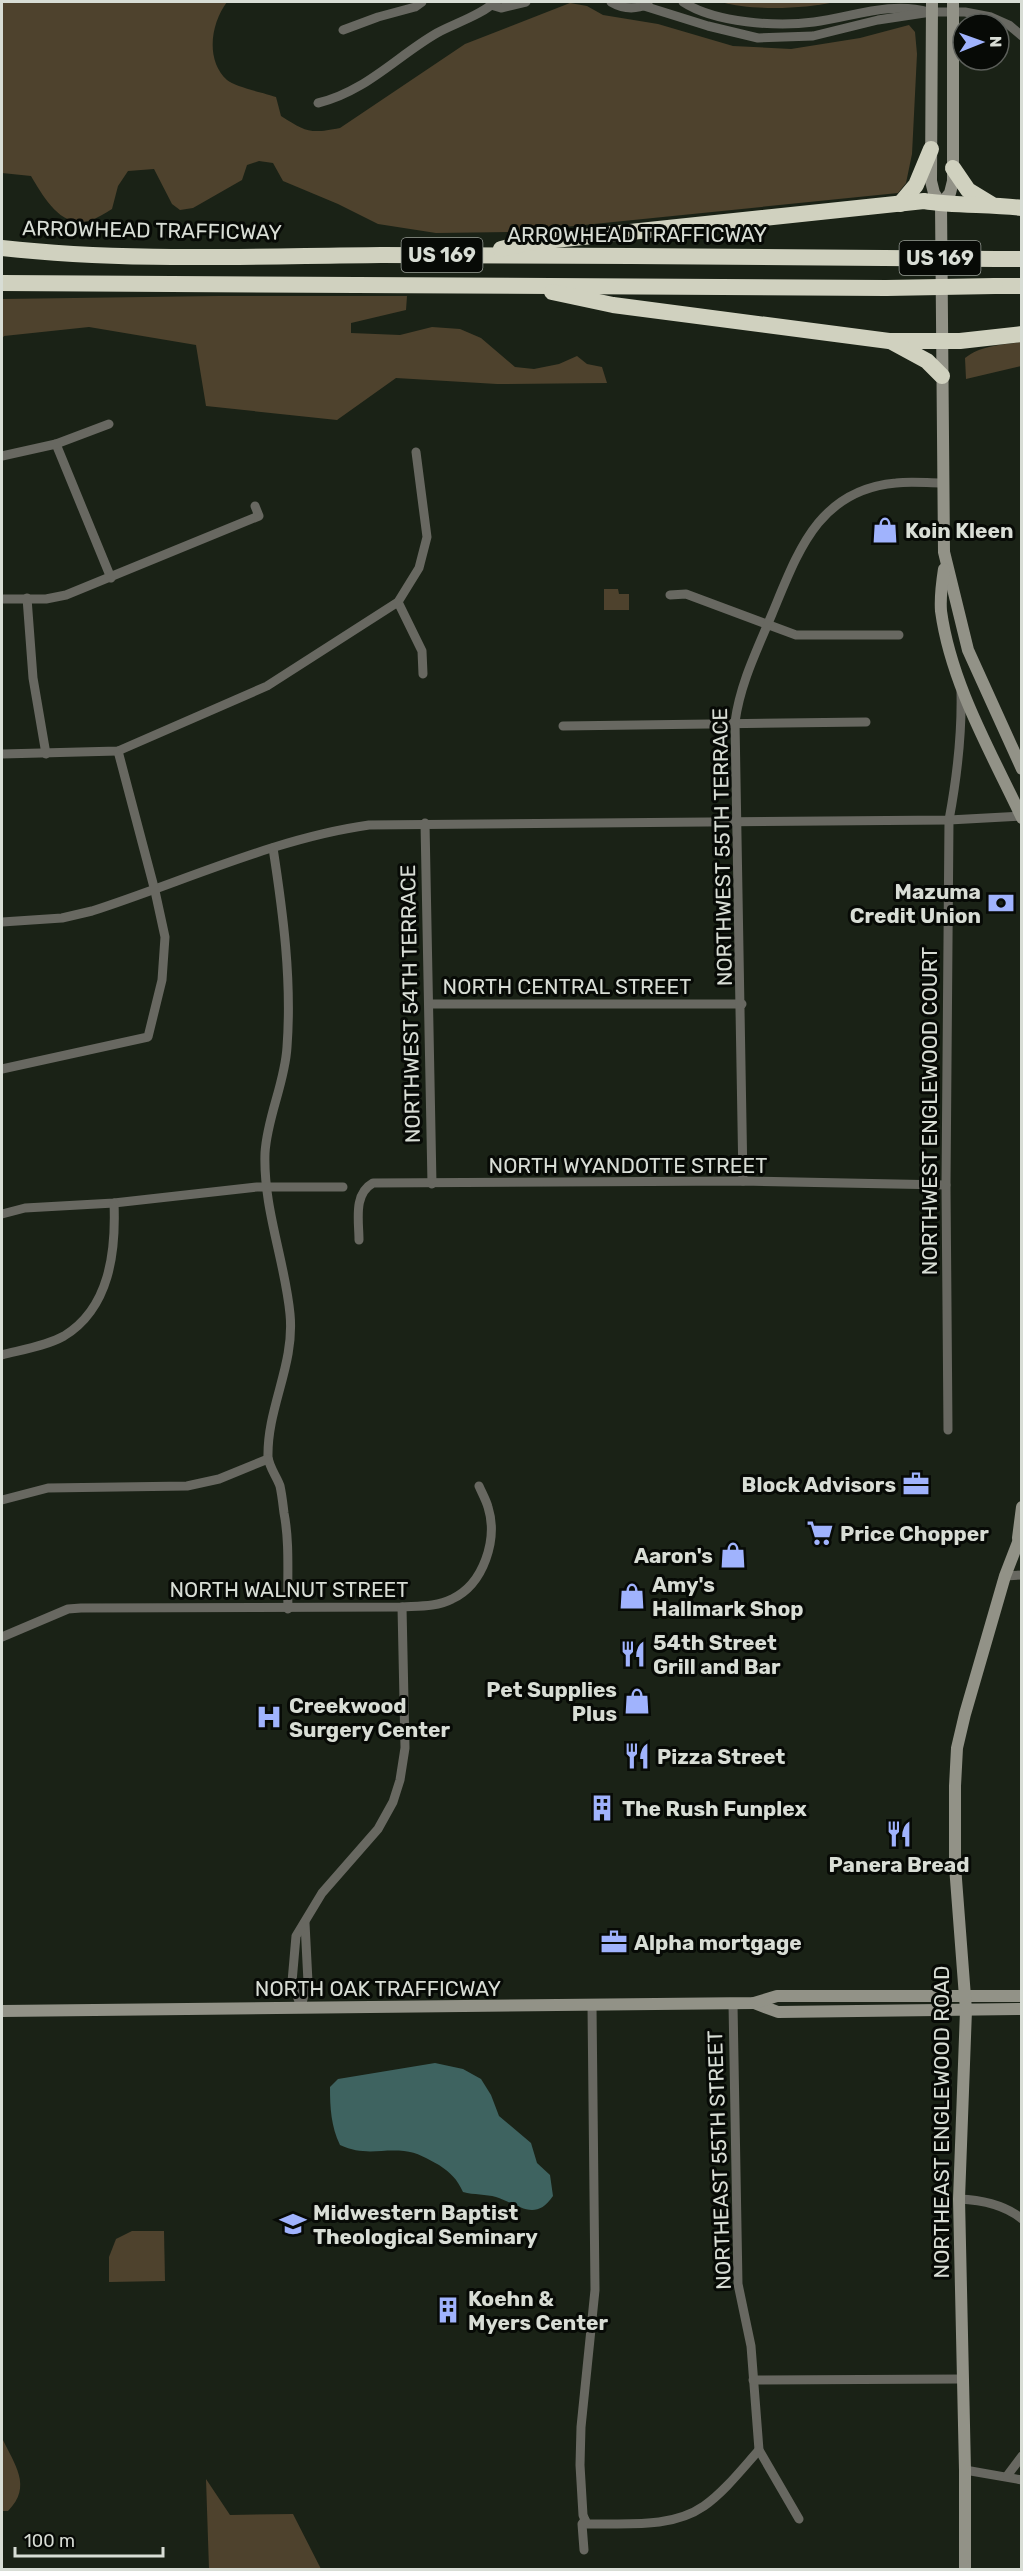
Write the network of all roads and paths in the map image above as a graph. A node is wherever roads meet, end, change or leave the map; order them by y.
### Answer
1 (422, 2) edge
2 (526, 2) edge
3 (611, 2) edge
4 (683, 2) edge
5 (493, 3) edge
6 (648, 4) edge
7 (932, 7) edge
8 (953, 7) edge
9 (794, 23) junction
10 (343, 30) dead end
11 (1022, 36) edge
12 (795, 38) junction
13 (318, 103) dead end
14 (931, 149) junction
15 (953, 168) junction
16 (900, 204) junction
17 (941, 204) junction
18 (992, 204) junction
19 (1022, 208) edge
20 (2, 248) edge
21 (475, 255) junction
22 (1022, 259) edge
23 (2, 283) edge
24 (519, 285) junction
25 (1022, 286) edge
26 (1022, 334) edge
27 (943, 340) junction
28 (889, 341) junction
29 (942, 376) junction
30 (109, 424) dead end
31 (56, 444) junction
32 (417, 452) dead end
33 (2, 456) edge
34 (942, 483) junction
35 (255, 506) dead end
36 (945, 559) junction
37 (111, 578) junction
38 (670, 595) dead end
39 (27, 598) junction
40 (2, 599) edge
41 (398, 602) junction
42 (767, 626) junction
43 (899, 635) dead end
44 (423, 674) dead end
45 (961, 685) junction
46 (735, 722) junction
47 (866, 722) dead end
48 (564, 726) dead end
49 (118, 751) junction
50 (2, 754) edge
51 (46, 754) junction
52 (1022, 769) edge
53 (1021, 817) edge
54 (949, 820) junction
55 (738, 821) junction
56 (425, 823) junction
57 (273, 848) junction
58 (155, 891) junction
59 (2, 922) edge
60 (742, 1004) junction
61 (429, 1005) junction
62 (2, 1069) edge
63 (743, 1182) junction
64 (432, 1184) junction
65 (946, 1185) junction
66 (267, 1186) junction
67 (343, 1187) dead end
68 (114, 1203) junction
69 (2, 1214) edge
70 (358, 1240) dead end
71 (2, 1355) edge
72 (948, 1430) dead end
73 (268, 1459) junction
74 (479, 1486) dead end
75 (2, 1500) edge
76 (1022, 1507) edge
77 (1020, 1535) edge
78 (1022, 1575) edge
79 (1005, 1576) junction
80 (402, 1607) junction
81 (288, 1608) junction
82 (2, 1637) edge
83 (305, 1923) junction
84 (964, 1996) junction
85 (1022, 1996) edge
86 (754, 2003) junction
87 (733, 2004) junction
88 (592, 2005) junction
89 (301, 2007) junction
90 (1022, 2009) edge
91 (966, 2010) junction
92 (2, 2011) edge
93 (959, 2199) junction
94 (1022, 2219) edge
95 (962, 2379) junction
96 (753, 2380) junction
97 (759, 2450) junction
98 (1022, 2456) edge
99 (965, 2470) junction
100 (1006, 2476) junction
101 (1022, 2480) edge
102 (800, 2519) dead end
103 (585, 2520) junction
104 (584, 2550) dead end
105 (965, 2570) edge

1 - 10 street
2 - 5 street
3 - 6 street
4 - 9 street
5 - 13 street
6 - 12 street
7 - 8 street
7 - 9 street
7 - 12 street
7 - 14 main road
8 - 11 street
8 - 15 main road
9 - 12 street
14 - 16 highway
14 - 17 main road
15 - 17 main road
15 - 18 highway
16 - 17 highway
16 - 21 highway
17 - 18 highway
17 - 27 main road
18 - 19 highway
20 - 21 highway, ARROWHEAD TRAFFICWAY / US 169
21 - 22 highway, ARROWHEAD TRAFFICWAY / US 169, bridge
23 - 24 highway, US 169
24 - 25 highway, US 169, bridge
24 - 28 highway
26 - 27 highway
27 - 28 highway
27 - 29 main road
28 - 29 highway
29 - 34 main road
30 - 31 street
31 - 33 street
31 - 37 street
32 - 41 street
34 - 36 main road
34 - 42 street, NORTHWEST 55TH TERRACE
35 - 37 street
36 - 45 main road
36 - 52 main road
37 - 39 street
38 - 42 street
39 - 40 street
39 - 51 street
41 - 44 street
41 - 49 street
42 - 43 street
42 - 46 street, NORTHWEST 55TH TERRACE
45 - 53 main road
45 - 54 street, NORTHWEST ENGLEWOOD COURT
46 - 47 street
46 - 48 street
46 - 55 street, NORTHWEST 55TH TERRACE
49 - 51 street
49 - 58 street
50 - 51 street
53 - 54 street
54 - 55 street
54 - 65 street, NORTHWEST ENGLEWOOD COURT
55 - 56 street
55 - 60 street, NORTHWEST 55TH TERRACE
56 - 57 street
56 - 61 street, NORTHWEST 54TH TERRACE
57 - 58 street
57 - 66 street
58 - 59 street
58 - 62 street
60 - 61 street, NORTH CENTRAL STREET
60 - 63 street, NORTHWEST 55TH TERRACE
61 - 64 street, NORTHWEST 54TH TERRACE
63 - 64 street, NORTH WYANDOTTE STREET
63 - 65 street, NORTH WYANDOTTE STREET
64 - 70 street, NORTH WYANDOTTE STREET
65 - 72 street, NORTHWEST ENGLEWOOD COURT
66 - 67 street
66 - 68 street
66 - 73 street
68 - 69 street
68 - 71 street
73 - 75 street
73 - 81 street
74 - 80 street, NORTH WALNUT STREET
76 - 77 main road, NORTHEAST ENGLEWOOD ROAD
77 - 79 main road, NORTHEAST ENGLEWOOD ROAD
78 - 79 street
79 - 84 main road, NORTHEAST ENGLEWOOD ROAD
80 - 81 street, NORTH WALNUT STREET
80 - 83 street
81 - 82 street, NORTH WALNUT STREET
83 - 89 street
83 - 89 street
84 - 85 main road, NORTH OAK TRAFFICWAY
84 - 86 main road, NORTH OAK TRAFFICWAY
84 - 91 main road, NORTHEAST ENGLEWOOD ROAD
86 - 87 main road, NORTH OAK TRAFFICWAY
86 - 91 main road, NORTH OAK TRAFFICWAY
87 - 88 main road, NORTH OAK TRAFFICWAY
87 - 96 street, NORTHEAST 55TH STREET
88 - 89 main road, NORTH OAK TRAFFICWAY
88 - 103 street
89 - 92 main road, NORTH OAK TRAFFICWAY
90 - 91 main road, NORTH OAK TRAFFICWAY
91 - 93 main road, NORTHEAST ENGLEWOOD ROAD
93 - 94 street
93 - 95 main road, NORTHEAST ENGLEWOOD ROAD
95 - 96 street
95 - 99 main road, NORTHEAST ENGLEWOOD ROAD
96 - 97 street, NORTHEAST 55TH STREET
97 - 102 street, NORTHEAST 55TH STREET
97 - 103 street
98 - 100 street
99 - 100 street
99 - 105 main road, NORTHEAST ENGLEWOOD ROAD
100 - 101 street
103 - 104 street

